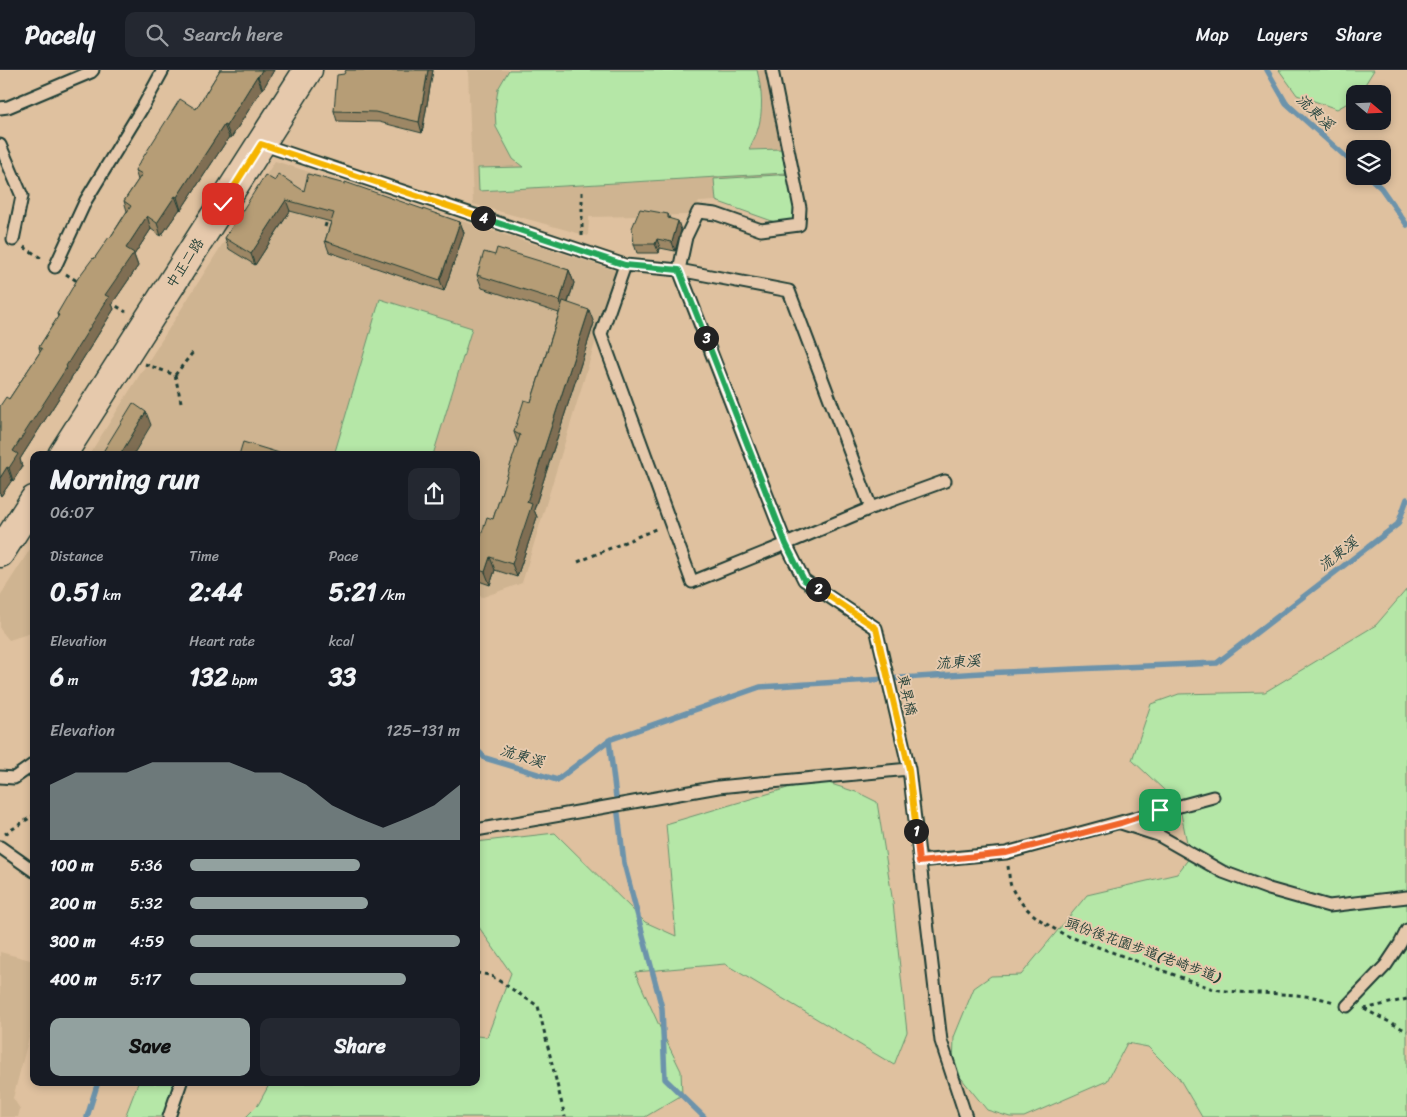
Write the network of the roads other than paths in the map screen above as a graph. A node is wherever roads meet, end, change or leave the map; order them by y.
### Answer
1 (162, 70) edge
2 (308, 70) edge
3 (772, 70) edge
4 (92, 71) edge
5 (0, 108) edge
6 (261, 144) junction
7 (0, 145) edge
8 (12, 240) road end
9 (625, 265) junction
10 (55, 267) road end
11 (679, 270) junction
12 (65, 451) edge
13 (945, 481) dead end
14 (30, 506) edge
15 (871, 508) junction
16 (786, 544) junction
17 (0, 553) edge
18 (30, 767) edge
19 (909, 769) junction
20 (0, 777) edge
21 (1213, 797) dead end
22 (1121, 823) junction
23 (480, 829) edge
24 (0, 847) edge
25 (919, 862) junction
26 (30, 868) edge
27 (1407, 897) edge
28 (1407, 930) edge
29 (1347, 1006) road end
30 (180, 1086) edge
31 (169, 1117) edge
32 (966, 1117) edge

1 - 10 lane
2 - 6 main road, 中正二路
3 - 11 lane
4 - 5 lane
6 - 9 lane
6 - 12 main road, 中正二路
7 - 8 lane
9 - 11 lane
9 - 16 lane
11 - 15 lane
11 - 16 lane
13 - 15 lane
14 - 17 main road
15 - 16 lane
16 - 19 lane, 東昇橋
18 - 20 lane
19 - 23 lane
19 - 25 lane, 東昇橋
21 - 22 lane
22 - 25 lane
22 - 27 lane
24 - 26 lane
25 - 32 lane, 東昇橋
28 - 29 lane
30 - 31 lane

